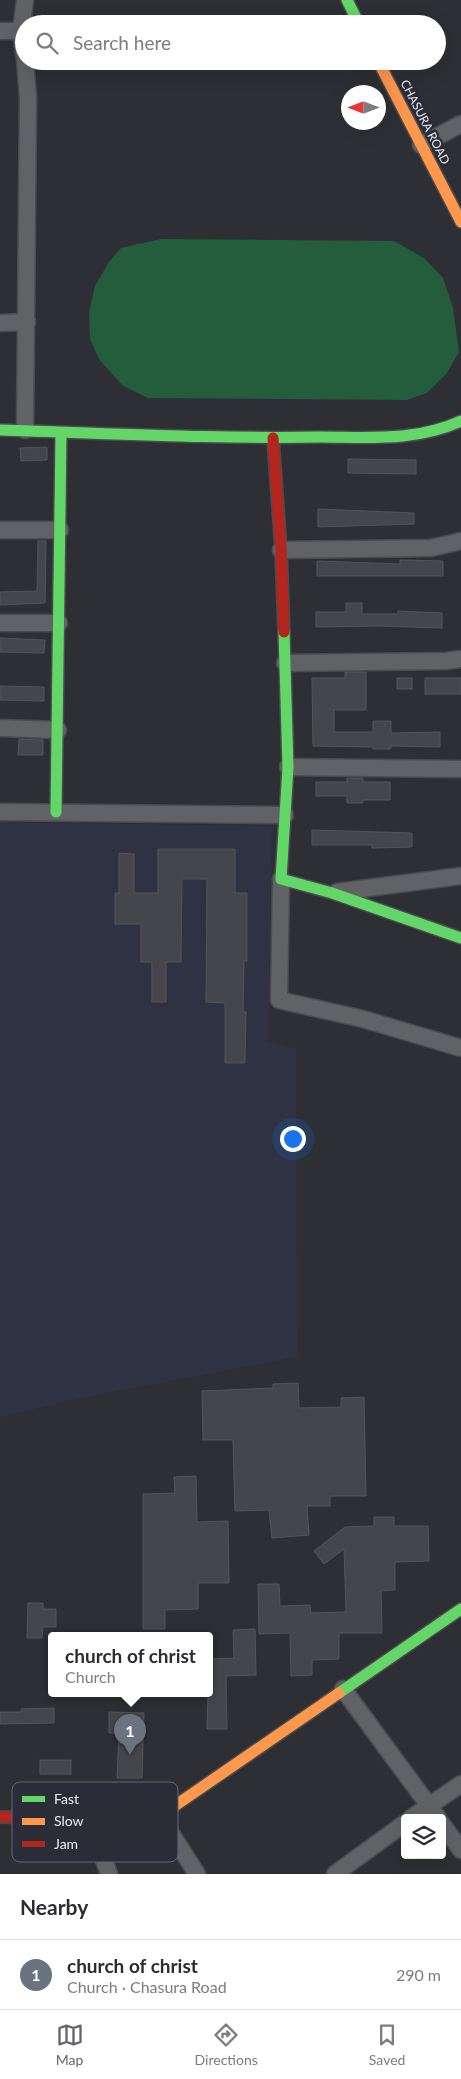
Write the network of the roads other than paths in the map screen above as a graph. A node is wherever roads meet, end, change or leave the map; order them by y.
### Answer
1 (25, 0) edge
2 (347, 0) edge
3 (23, 15) edge
4 (354, 15) edge
5 (0, 31) edge
6 (15, 31) edge
7 (25, 70) edge
8 (383, 70) edge
9 (461, 124) edge
10 (421, 145) junction
11 (461, 222) edge
12 (27, 322) junction
13 (0, 323) edge
14 (461, 421) edge
15 (0, 430) edge
16 (25, 430) junction
17 (61, 433) junction
18 (273, 438) junction
19 (0, 530) edge
20 (60, 530) junction
21 (461, 541) edge
22 (281, 550) junction
23 (0, 623) edge
24 (59, 624) junction
25 (461, 659) edge
26 (285, 663) junction
27 (0, 728) edge
28 (58, 730) junction
29 (288, 767) junction
30 (461, 769) edge
31 (0, 812) edge
32 (56, 812) junction
33 (285, 815) junction
34 (461, 876) edge
35 (281, 879) junction
36 (332, 893) junction
37 (461, 938) edge
38 (461, 1048) edge
39 (461, 1609) edge
40 (343, 1689) junction
41 (461, 1784) edge
42 (178, 1804) edge
43 (433, 1811) edge
44 (401, 1826) edge
45 (446, 1829) edge
46 (178, 1844) edge
47 (461, 1850) edge
48 (104, 1862) edge
49 (108, 1874) edge
50 (197, 1874) edge
51 (335, 1874) edge

1 - 3 street
2 - 4 street
5 - 6 street
7 - 12 street
8 - 10 street, CHASURA ROAD
9 - 10 street
10 - 11 street, CHASURA ROAD
12 - 13 street
12 - 16 street
14 - 18 street
15 - 16 street
16 - 17 street
17 - 18 street
17 - 20 street
18 - 22 street
19 - 20 street
20 - 24 street
21 - 22 street
22 - 26 street
23 - 24 street
24 - 28 street
25 - 26 street
26 - 29 street
27 - 28 street
28 - 32 street
29 - 30 street
29 - 33 street
31 - 32 street
32 - 33 street
33 - 35 street
34 - 36 street
35 - 36 street
35 - 38 street
36 - 37 street
39 - 40 street
40 - 42 street
40 - 43 street
41 - 43 street
44 - 51 street
45 - 47 street
46 - 50 street
48 - 49 street

